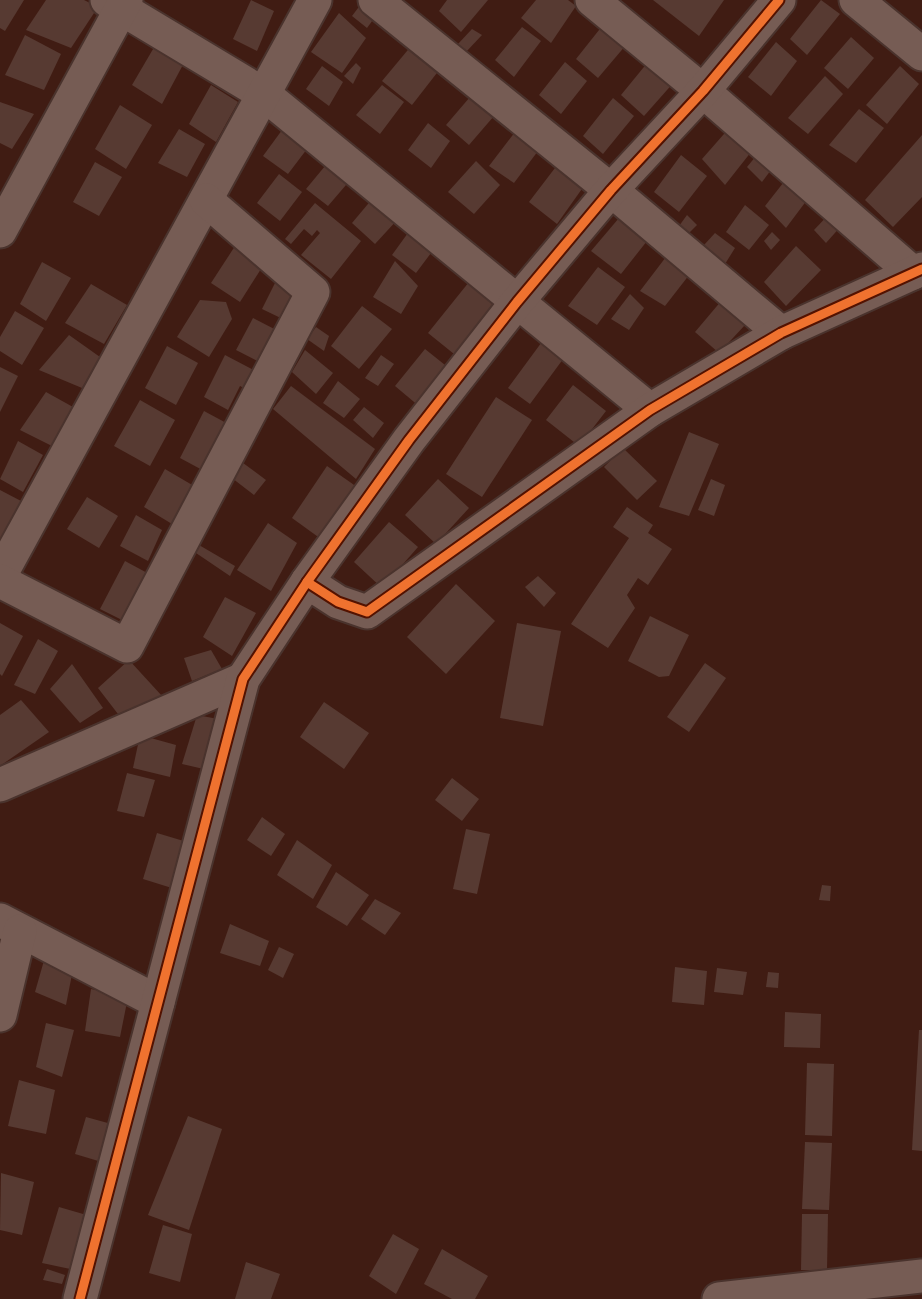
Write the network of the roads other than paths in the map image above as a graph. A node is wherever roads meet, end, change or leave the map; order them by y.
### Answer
1 (314, 0) edge
2 (375, 0) edge
3 (592, 0) edge
4 (779, 0) edge
5 (856, 0) edge
6 (118, 3) edge
7 (922, 54) edge
8 (703, 90) junction
9 (265, 95) junction
10 (611, 190) junction
11 (206, 200) junction
12 (0, 231) edge
13 (918, 271) edge
14 (517, 302) junction
15 (781, 333) junction
16 (650, 410) junction
17 (0, 579) edge
18 (307, 582) junction
19 (243, 679) junction
20 (0, 785) edge
21 (10, 925) edge
22 (158, 1002) junction
23 (0, 1015) edge
24 (922, 1276) edge
25 (80, 1299) edge
26 (719, 1299) edge

1 - 9 street
2 - 10 street
3 - 8 street
4 - 8 street
5 - 7 street
6 - 9 street
6 - 12 street
8 - 10 street
8 - 13 street
9 - 11 street
9 - 14 street
10 - 14 street
10 - 15 street
11 - 17 street
11 - 17 street
13 - 15 street
14 - 16 street
14 - 18 street
15 - 16 street
16 - 18 street
18 - 19 street
19 - 20 street
19 - 22 street
21 - 22 street
21 - 23 street
22 - 25 street
24 - 26 street

